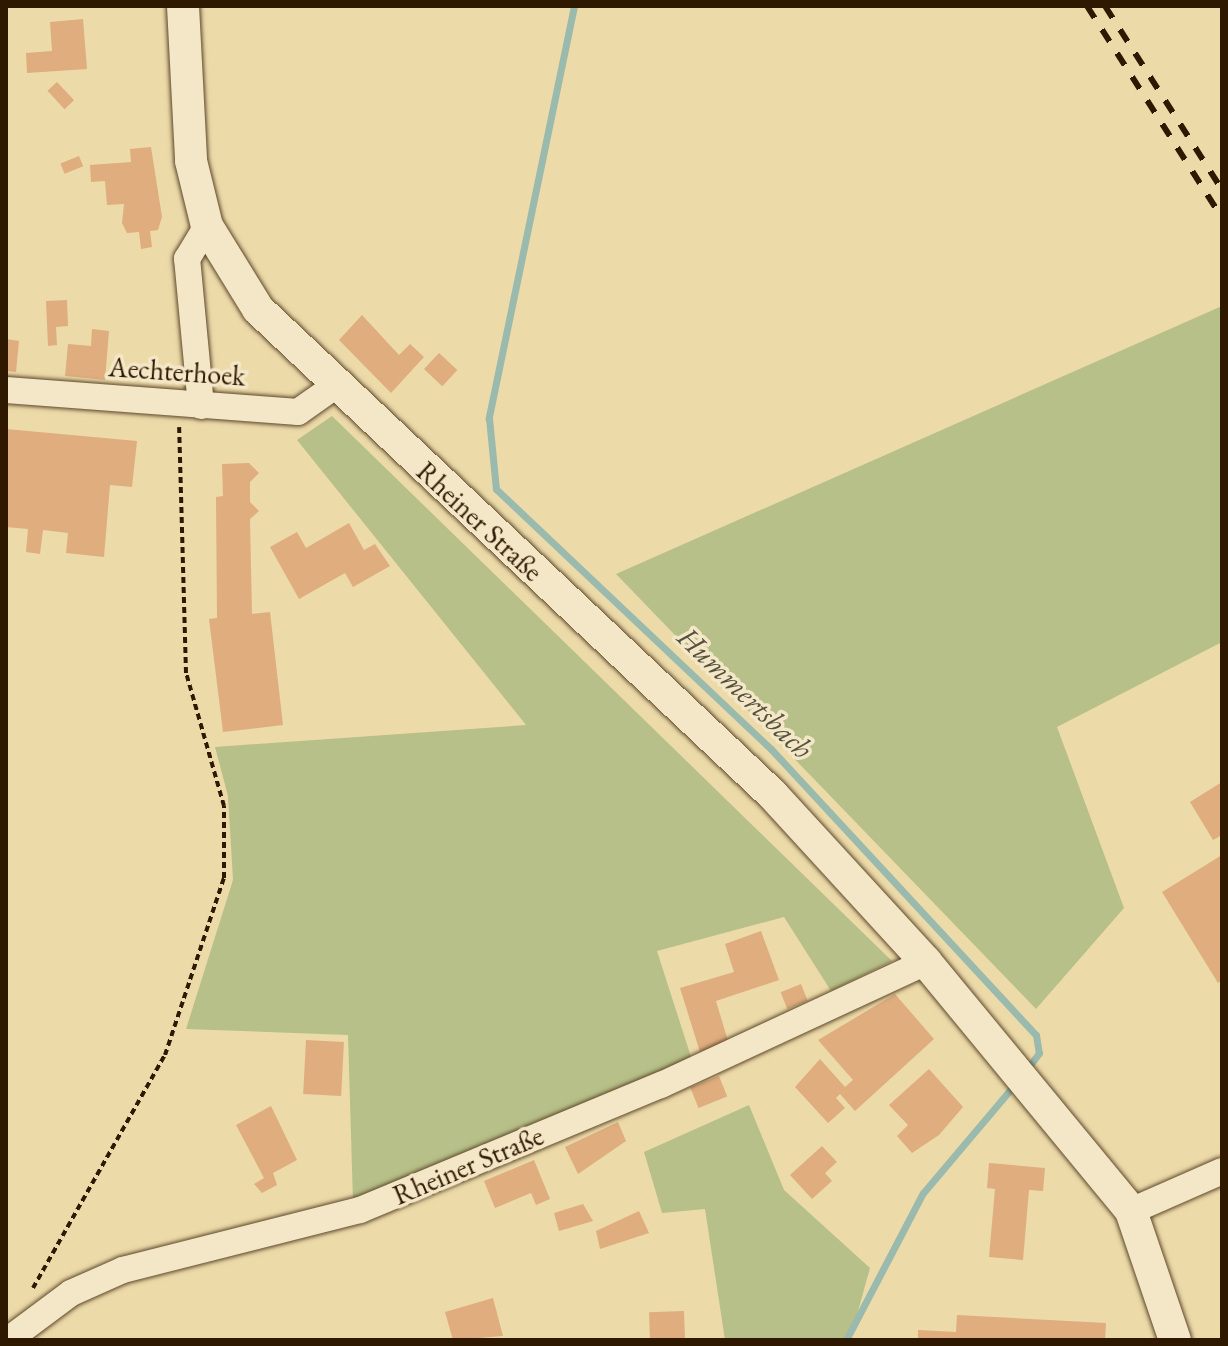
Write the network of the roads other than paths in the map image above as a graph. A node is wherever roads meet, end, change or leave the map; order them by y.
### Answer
1 (183, 6) edge
2 (207, 226) junction
3 (335, 386) junction
4 (6, 390) edge
5 (190, 406) junction
6 (926, 962) junction
7 (1222, 1171) edge
8 (1131, 1211) junction
9 (8, 1340) edge
10 (1175, 1340) edge

1 - 2 street, Rheiner Straße
2 - 3 street, Rheiner Straße
2 - 5 street
3 - 5 street, Aechterhoek
3 - 6 street, Rheiner Straße
4 - 5 street, Aechterhoek
6 - 8 street, Rheiner Straße
6 - 9 street, Rheiner Straße
7 - 8 street
8 - 10 street, Rheiner Straße

